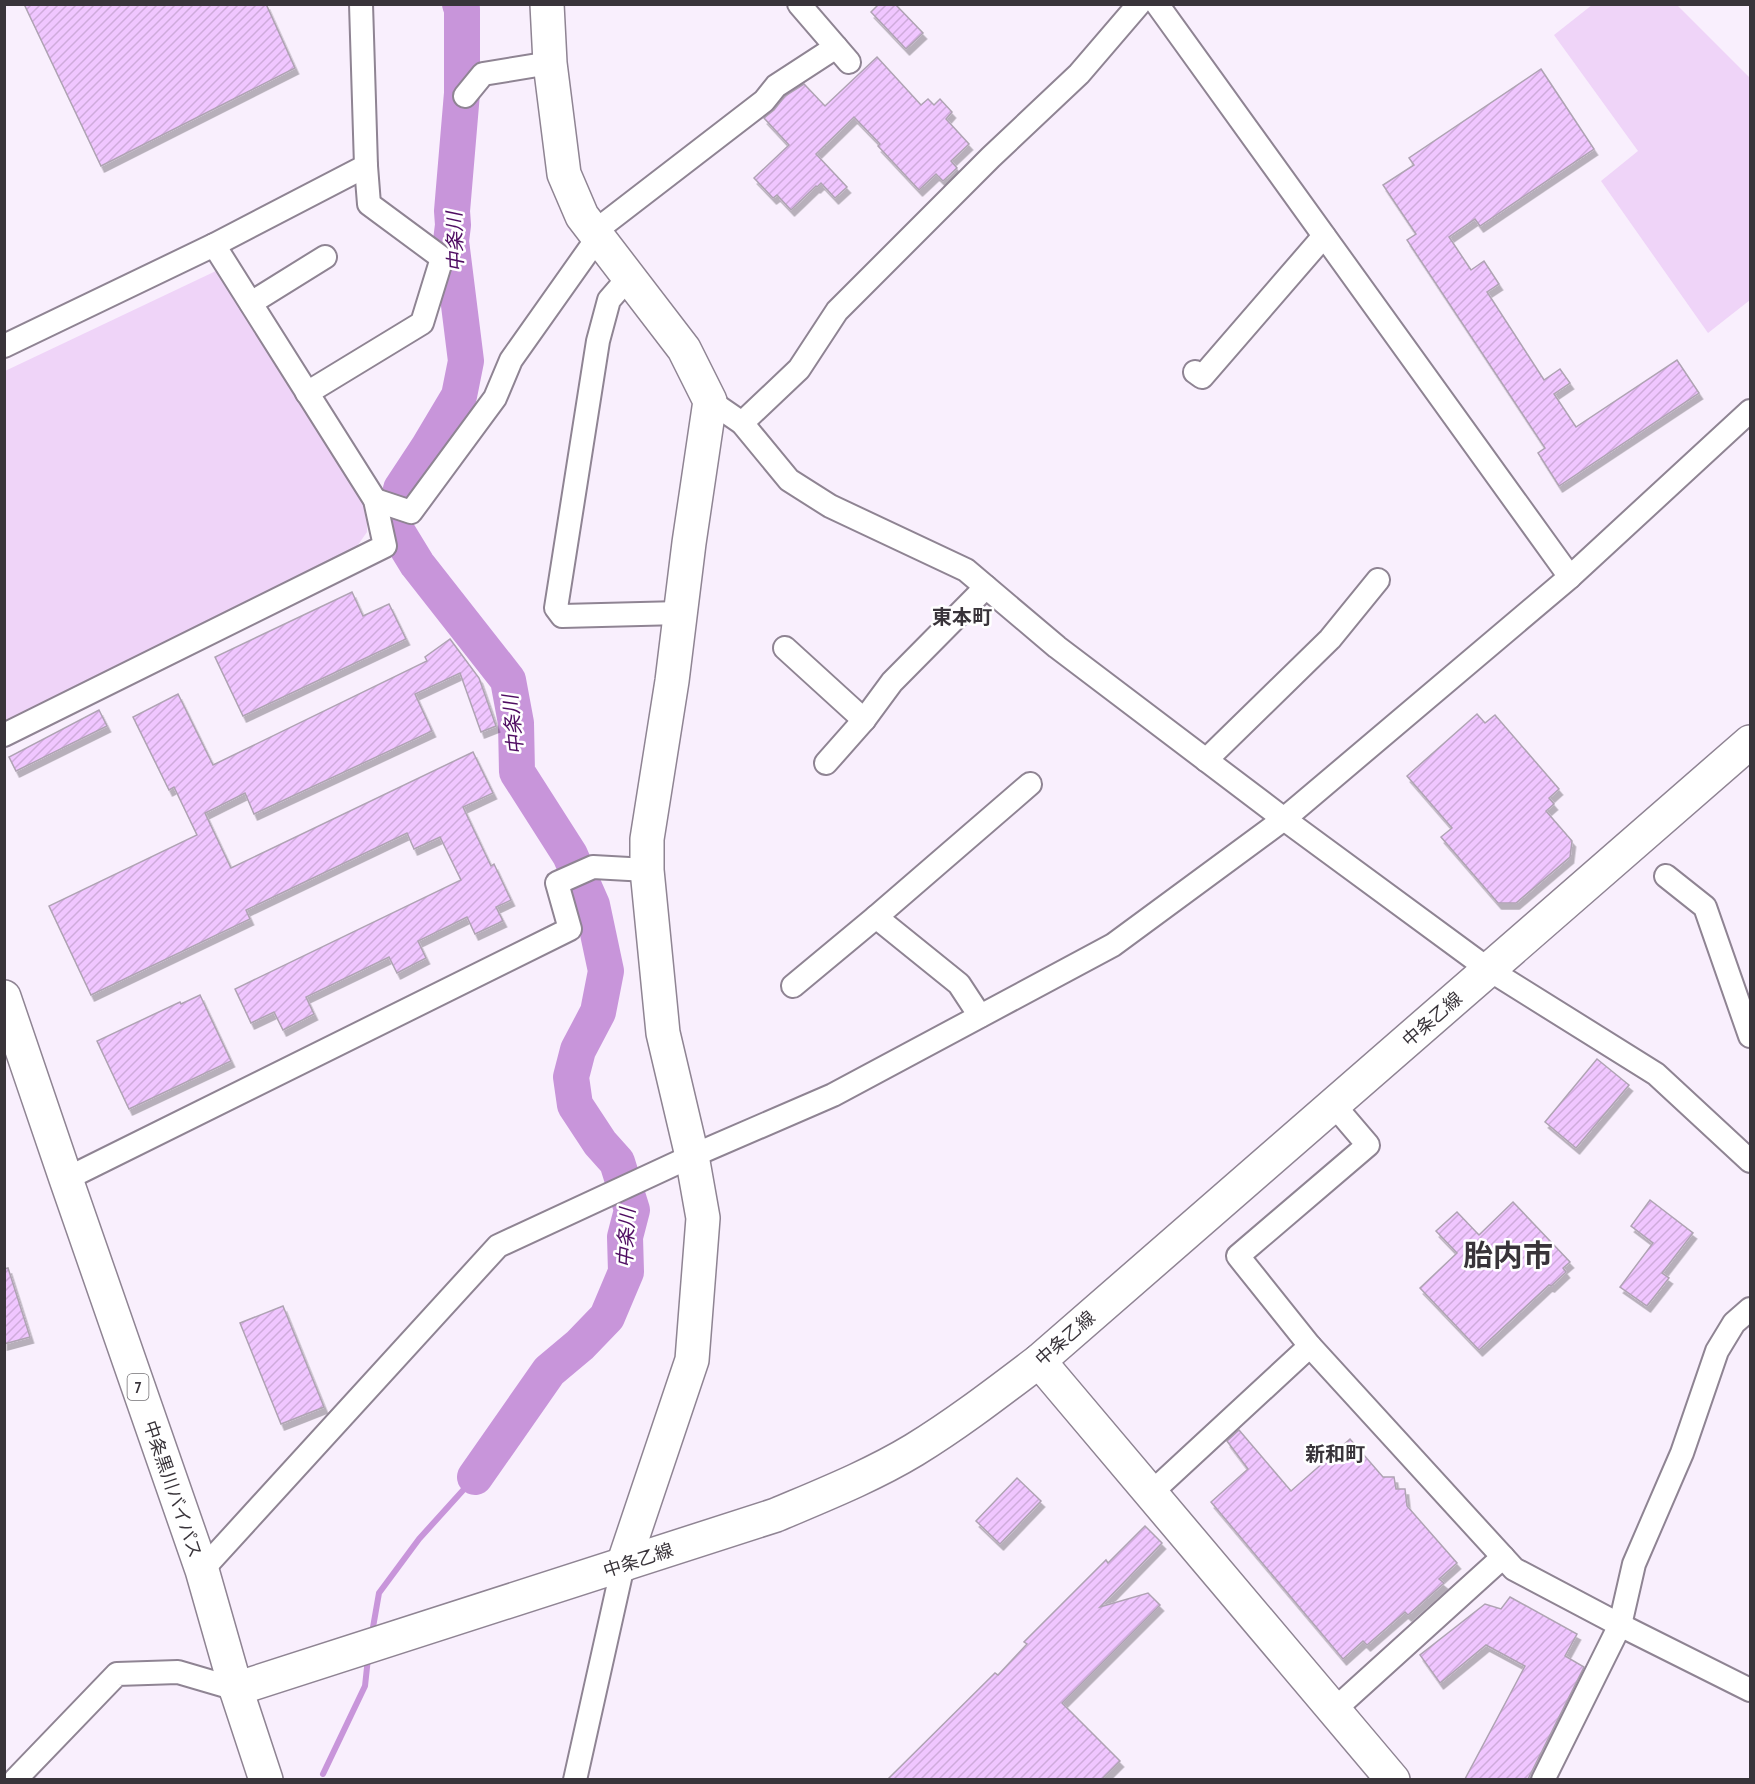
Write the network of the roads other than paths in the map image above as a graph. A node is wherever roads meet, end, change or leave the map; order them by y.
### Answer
1 (361, 4) edge
2 (547, 4) edge
3 (799, 4) edge
4 (1139, 4) edge
5 (1158, 4) edge
6 (550, 63) junction
7 (465, 96) dead end
8 (366, 166) junction
9 (596, 235) junction
10 (1324, 236) junction
11 (214, 245) junction
12 (325, 257) dead end
13 (629, 277) junction
14 (251, 303) junction
15 (4, 346) edge
16 (1195, 372) dead end
17 (307, 393) junction
18 (710, 401) junction
19 (1750, 411) edge
20 (742, 423) junction
21 (375, 500) junction
22 (1570, 577) junction
23 (1378, 580) dead end
24 (986, 587) junction
25 (680, 613) junction
26 (784, 648) dead end
27 (864, 720) junction
28 (4, 735) edge
29 (1750, 741) edge
30 (1206, 760) junction
31 (826, 763) dead end
32 (1030, 784) dead end
33 (1284, 819) junction
34 (647, 870) junction
35 (1666, 876) dead end
36 (876, 917) junction
37 (1488, 969) junction
38 (793, 986) dead end
39 (4, 997) edge
40 (980, 1016) junction
41 (1750, 1036) edge
42 (1333, 1104) junction
43 (692, 1155) junction
44 (1750, 1161) edge
45 (66, 1179) junction
46 (1750, 1309) edge
47 (1310, 1346) junction
48 (1039, 1361) junction
49 (1151, 1493) junction
50 (1503, 1557) junction
51 (623, 1564) junction
52 (202, 1570) junction
53 (1620, 1626) junction
54 (236, 1689) junction
55 (1750, 1690) edge
56 (1334, 1710) junction
57 (15, 1779) edge
58 (266, 1779) edge
59 (575, 1779) edge
60 (1393, 1779) edge
61 (1543, 1779) edge

1 - 8 street
2 - 6 main road
3 - 9 street
4 - 20 street
5 - 10 street
6 - 7 street
6 - 9 main road
8 - 11 street
8 - 17 street
9 - 13 main road
9 - 21 street
10 - 16 street
10 - 22 street
11 - 14 street
11 - 15 street
12 - 14 street
13 - 18 main road
13 - 25 street
14 - 17 street
17 - 21 street
18 - 20 street
18 - 25 main road
19 - 22 street
20 - 24 street
21 - 28 street
22 - 33 street
23 - 30 street
24 - 27 street
24 - 30 street
25 - 34 main road
26 - 27 street
27 - 31 street
29 - 37 main road, 中条乙線
30 - 33 street
32 - 36 street
33 - 37 street
33 - 40 street
34 - 43 main road
34 - 45 street
35 - 41 street
36 - 38 street
36 - 40 street
37 - 42 main road, 中条乙線
37 - 44 street
39 - 45 main road, 中条黒川バイパス / 7
40 - 43 street
42 - 47 street
42 - 48 main road, 中条乙線
43 - 51 main road
43 - 52 street
45 - 52 main road, 中条黒川バイパス / 7
46 - 53 street
47 - 49 street
47 - 50 street
48 - 49 main road
48 - 51 main road, 中条乙線
49 - 56 main road
50 - 53 street
50 - 56 street
51 - 54 main road, 中条乙線
51 - 59 street
52 - 54 main road, 中条黒川バイパス / 7
53 - 55 street
53 - 61 street
54 - 57 street
54 - 58 main road, 中条黒川バイパス / 7
56 - 60 main road

